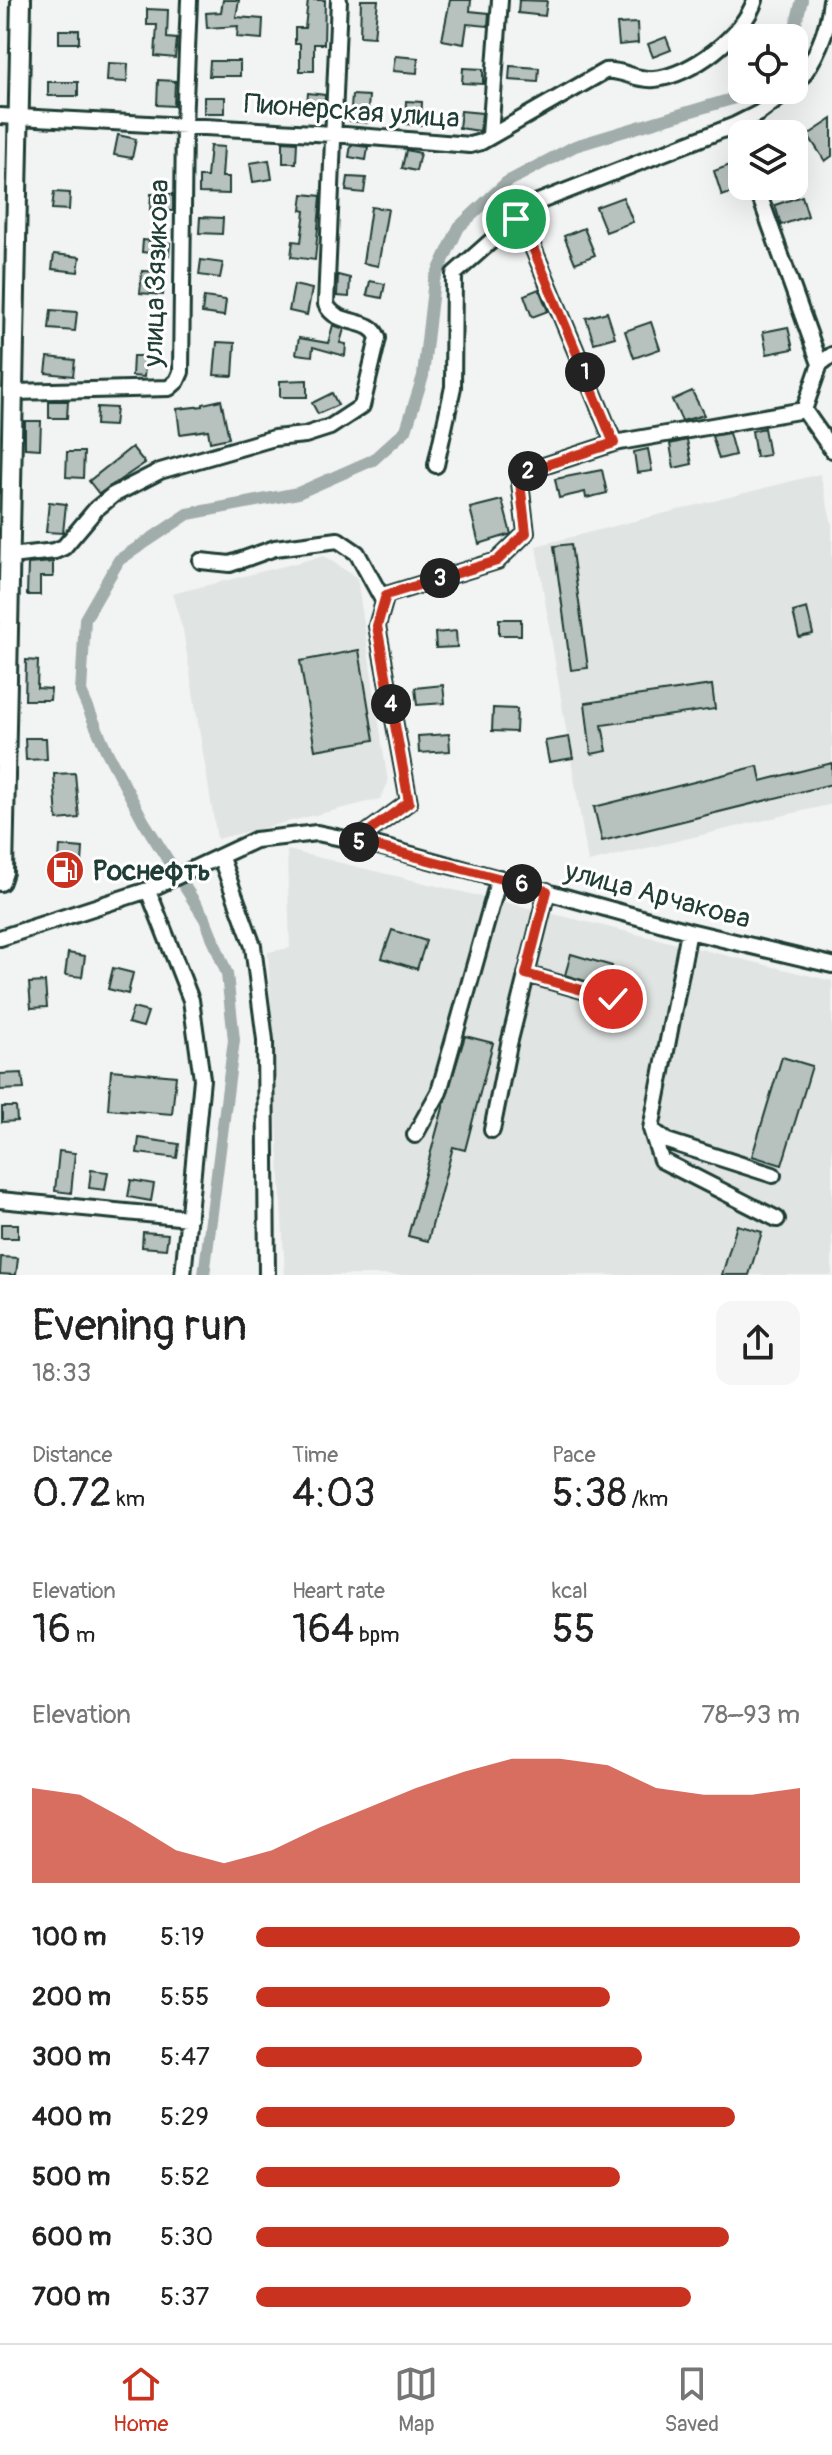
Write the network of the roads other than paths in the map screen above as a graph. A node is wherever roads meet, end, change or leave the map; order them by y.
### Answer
1 (21, 0) edge
2 (189, 0) edge
3 (339, 0) edge
4 (500, 0) edge
5 (831, 0) edge
6 (753, 6) edge
7 (830, 30) edge
8 (808, 67) edge
9 (771, 104) edge
10 (0, 116) edge
11 (20, 116) junction
12 (745, 120) edge
13 (184, 126) junction
14 (728, 128) edge
15 (333, 134) junction
16 (490, 135) junction
17 (762, 200) edge
18 (516, 219) junction
19 (826, 359) edge
20 (8, 362) edge
21 (14, 392) junction
22 (804, 410) junction
23 (614, 443) junction
24 (832, 450) edge
25 (436, 465) dead end
26 (10, 556) junction
27 (201, 561) dead end
28 (384, 602) junction
29 (356, 841) junction
30 (221, 858) junction
31 (499, 878) junction
32 (0, 881) edge
33 (148, 890) junction
34 (547, 891) junction
35 (689, 931) junction
36 (0, 938) edge
37 (832, 965) edge
38 (526, 974) junction
39 (613, 999) dead end
40 (651, 1129) junction
41 (492, 1130) dead end
42 (415, 1135) dead end
43 (773, 1175) dead end
44 (0, 1200) edge
45 (189, 1218) junction
46 (777, 1219) dead end
47 (183, 1275) edge
48 (267, 1275) edge

1 - 11 main road
2 - 13 street, улица Зязикова
3 - 15 street
4 - 16 street
5 - 7 street
6 - 16 street, Пионерская улица
7 - 8 street
9 - 12 street
10 - 11 street, Пионерская улица
11 - 13 street, Пионерская улица
11 - 20 main road
13 - 15 street, Пионерская улица
13 - 21 street, улица Зязикова
14 - 18 street
15 - 16 street, Пионерская улица
15 - 26 street
17 - 19 street
18 - 23 street
18 - 25 street
19 - 22 street
20 - 21 main road
21 - 26 main road
22 - 23 street
22 - 24 street
23 - 28 street
26 - 32 main road
27 - 28 street
28 - 29 street
29 - 30 street, улица Арчакова
29 - 31 street, улица Арчакова
30 - 33 street, улица Арчакова
30 - 48 street
31 - 34 street, улица Арчакова
31 - 42 street
33 - 36 street
33 - 45 street
34 - 35 street, улица Арчакова
34 - 38 street
35 - 37 street, улица Арчакова
35 - 40 street
38 - 39 street
38 - 41 street
40 - 43 street
40 - 46 street
44 - 45 street
45 - 47 street

